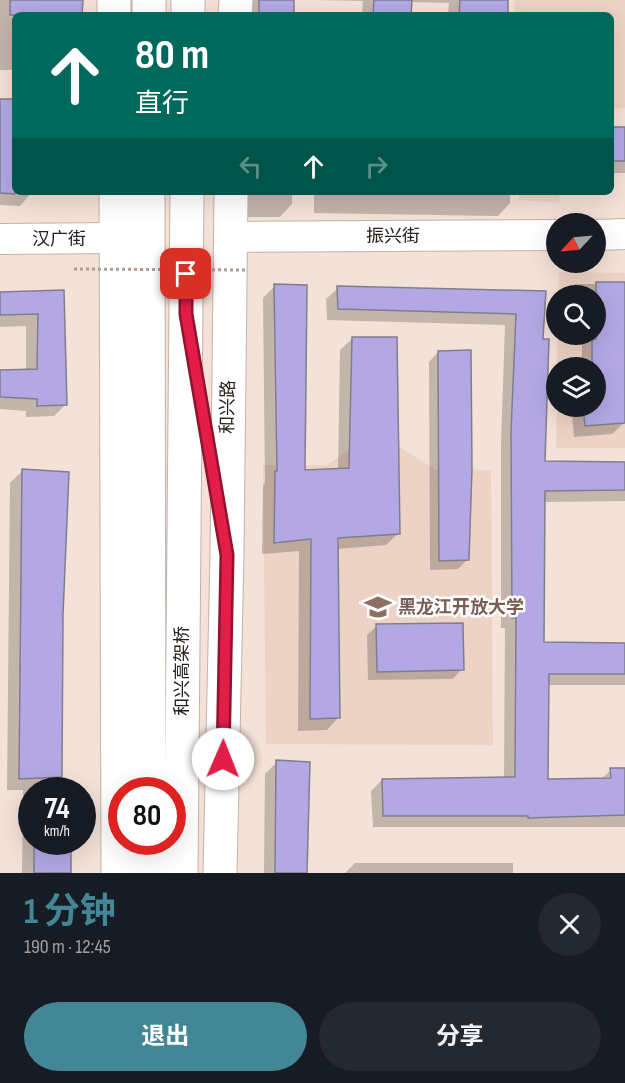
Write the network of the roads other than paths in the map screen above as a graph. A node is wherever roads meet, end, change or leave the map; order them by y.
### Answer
1 (116, 195) edge
2 (148, 195) edge
3 (187, 195) edge
4 (231, 195) edge
5 (625, 234) edge
6 (546, 235) edge
7 (606, 235) edge
8 (230, 237) junction
9 (117, 238) junction
10 (0, 239) edge
11 (186, 314) junction
12 (118, 329) junction
13 (149, 506) junction
14 (227, 555) junction
15 (149, 777) edge
16 (148, 855) edge
17 (118, 873) edge
18 (148, 873) edge
19 (181, 873) edge
20 (220, 873) edge

1 - 9 highway
2 - 13 highway
3 - 11 highway
4 - 8 highway, 和兴路
5 - 7 street
6 - 8 street, 振兴街
8 - 14 highway, 和兴路
9 - 10 street, 汉广街
9 - 12 highway
11 - 14 highway
11 - 19 highway, 和兴高架桥
12 - 13 highway
12 - 17 highway
13 - 15 highway, 和兴高架桥
14 - 20 highway, 和兴路
16 - 18 highway

